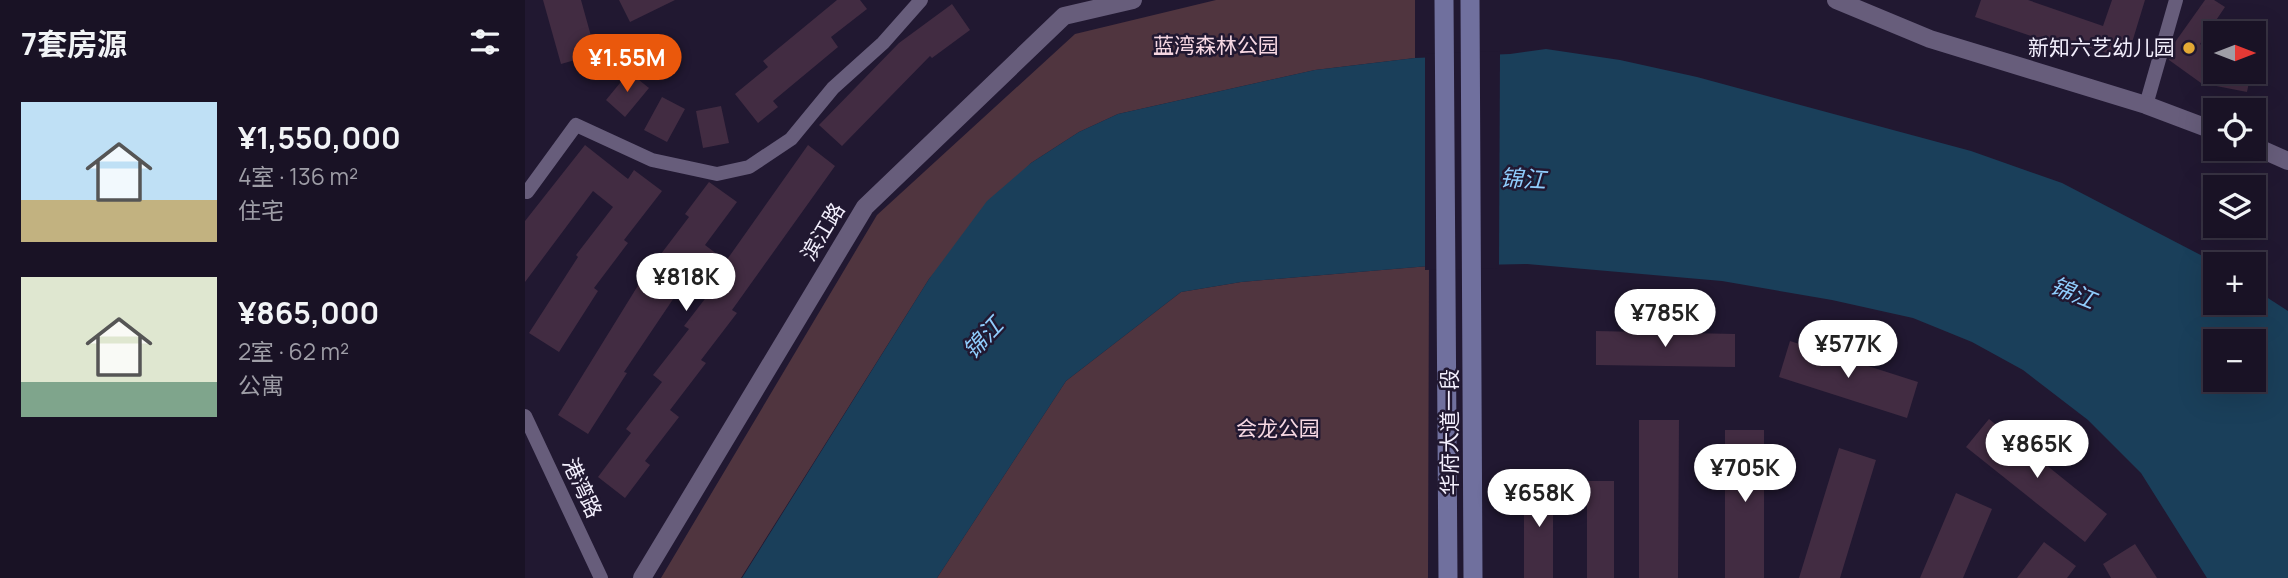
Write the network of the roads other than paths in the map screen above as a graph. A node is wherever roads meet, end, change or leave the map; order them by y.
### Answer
1 (921, 0) edge
2 (1133, 0) edge
3 (1836, 0) edge
4 (2176, 0) edge
5 (1470, 5) edge
6 (1077, 6) edge
7 (1445, 9) edge
8 (2146, 105) junction
9 (2203, 126) edge
10 (2266, 151) edge
11 (2288, 161) edge
12 (526, 191) edge
13 (525, 416) edge
14 (601, 578) edge
15 (642, 578) edge
16 (1448, 578) edge
17 (1473, 578) edge

1 - 12 street
2 - 6 street, 滨江路
3 - 8 street
4 - 8 street
5 - 17 main road, 华府大道一段
6 - 15 street, 滨江路
7 - 16 main road
8 - 9 street
10 - 11 street
13 - 14 street, 港湾路

